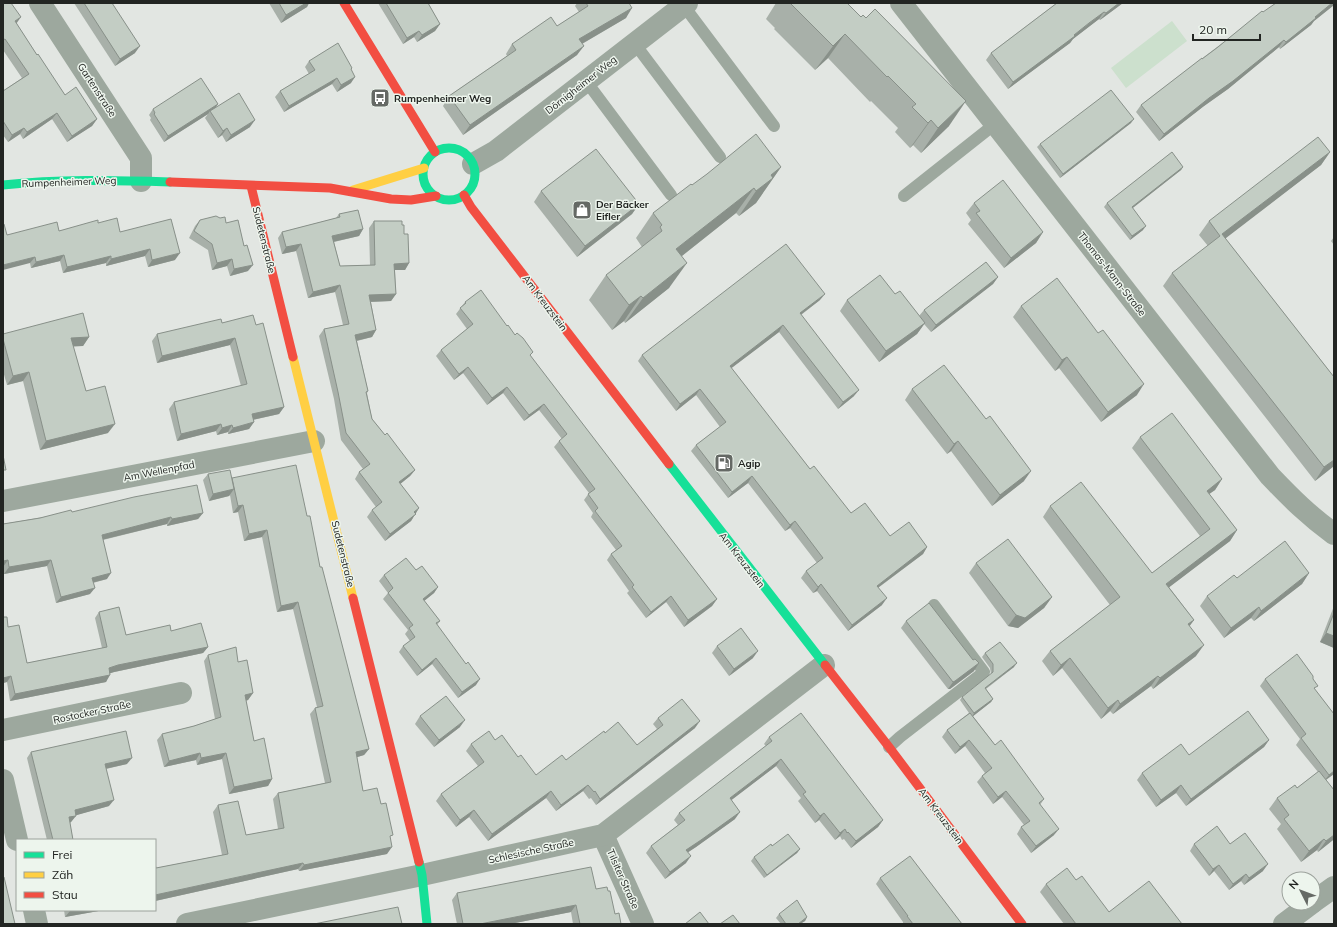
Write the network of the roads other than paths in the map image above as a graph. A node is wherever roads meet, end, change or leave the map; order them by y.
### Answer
1 (40, 3) edge
2 (344, 3) edge
3 (901, 3) edge
4 (686, 4) edge
5 (635, 44) junction
6 (586, 81) junction
7 (995, 124) junction
8 (774, 126) dead end
9 (435, 152) junction
10 (720, 157) dead end
11 (473, 164) junction
12 (424, 168) junction
13 (141, 181) junction
14 (3, 185) edge
15 (251, 186) junction
16 (350, 191) junction
17 (464, 195) junction
18 (671, 195) dead end
19 (436, 196) junction
20 (904, 196) dead end
21 (314, 441) junction
22 (3, 501) edge
23 (1334, 534) edge
24 (934, 605) dead end
25 (824, 665) junction
26 (181, 693) dead end
27 (3, 730) edge
28 (889, 747) junction
29 (3, 780) edge
30 (603, 835) junction
31 (17, 839) edge
32 (422, 875) junction
33 (1334, 887) edge
34 (1321, 896) edge
35 (34, 911) edge
36 (1301, 911) edge
37 (37, 924) edge
38 (187, 924) edge
39 (427, 924) edge
40 (643, 924) edge
41 (1022, 924) edge
42 (1284, 924) edge

1 - 13 street, Gartenstraße
2 - 9 street
3 - 7 street, Thomas-Mann-Straße
4 - 5 street, Dörnigheimer Weg
4 - 8 lane
5 - 6 street, Dörnigheimer Weg
5 - 10 lane
6 - 11 street, Dörnigheimer Weg
6 - 18 lane
7 - 20 lane
7 - 23 street, Thomas-Mann-Straße
9 - 11 street
9 - 12 street
11 - 17 street
12 - 16 street, Rumpenheimer Weg
12 - 19 street
13 - 14 street, Rumpenheimer Weg
13 - 15 street, Rumpenheimer Weg
15 - 16 street, Rumpenheimer Weg
15 - 21 street, Sudetenstraße
16 - 19 street, Rumpenheimer Weg
17 - 19 street
17 - 25 street, Am Kreuzstein
21 - 22 street, Am Wellenpfad
21 - 32 street, Sudetenstraße
24 - 28 lane
25 - 28 street, Am Kreuzstein
25 - 30 street, Schlesische Straße
26 - 27 street, Rostocker Straße
28 - 41 street, Am Kreuzstein
29 - 31 street
30 - 32 street, Schlesische Straße
30 - 40 street, Tilsiter Straße
32 - 38 street, Schlesische Straße
32 - 39 street, Sudetenstraße
33 - 34 street
35 - 37 street
36 - 42 street

